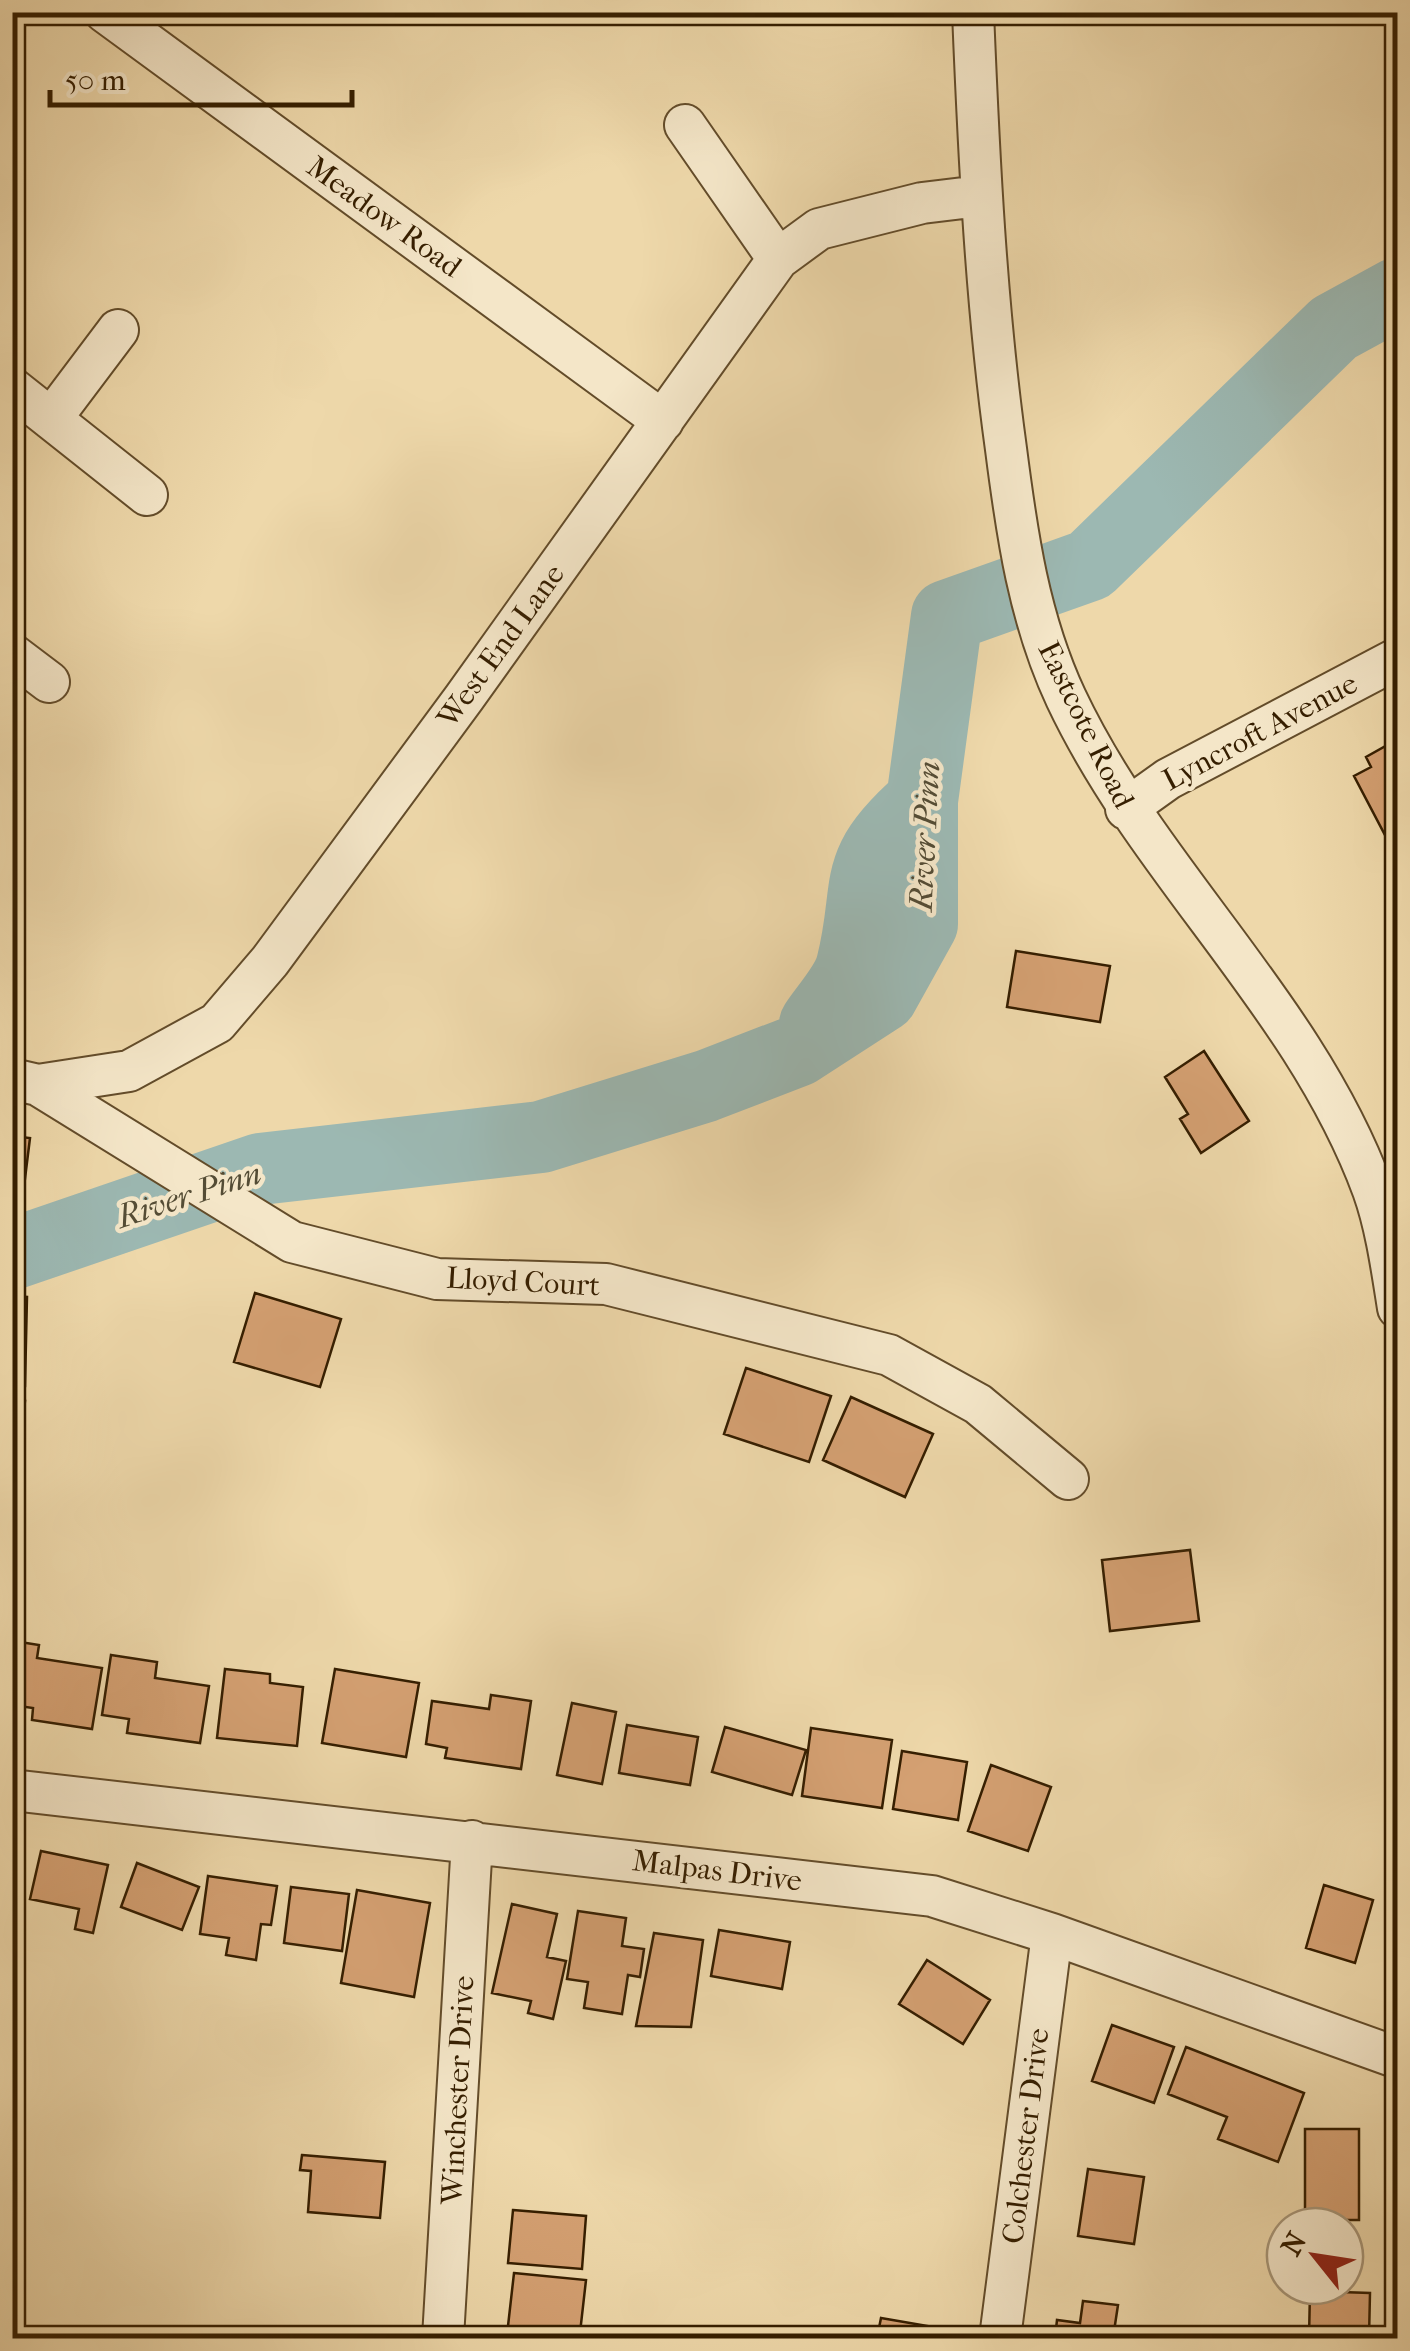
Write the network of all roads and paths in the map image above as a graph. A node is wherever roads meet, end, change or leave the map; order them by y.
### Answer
1 (105, 12) edge
2 (973, 12) edge
3 (685, 125) dead end
4 (980, 196) junction
5 (778, 259) junction
6 (118, 330) dead end
7 (12, 388) edge
8 (51, 419) junction
9 (663, 420) junction
10 (148, 494) dead end
11 (12, 654) edge
12 (1398, 658) edge
13 (49, 682) dead end
14 (1126, 809) junction
15 (25, 1082) edge
16 (1397, 1295) edge
17 (1068, 1479) dead end
18 (12, 1790) edge
19 (472, 1842) junction
20 (1052, 1934) junction
21 (1398, 2058) edge
22 (443, 2338) edge
23 (1000, 2338) edge

1 - 9 street, Meadow Road
2 - 4 street, Eastcote Road
3 - 5 street
4 - 5 street, West End Lane
4 - 14 street, Eastcote Road
5 - 9 street, West End Lane
6 - 8 street
7 - 8 street
8 - 10 street
9 - 15 street, West End Lane
11 - 13 street
12 - 14 street, Lyncroft Avenue
14 - 16 street, Eastcote Road
15 - 17 street, Lloyd Court
18 - 19 street, Malpas Drive
19 - 20 street, Malpas Drive
19 - 22 street, Winchester Drive
20 - 21 street, Malpas Drive
20 - 23 street, Colchester Drive

